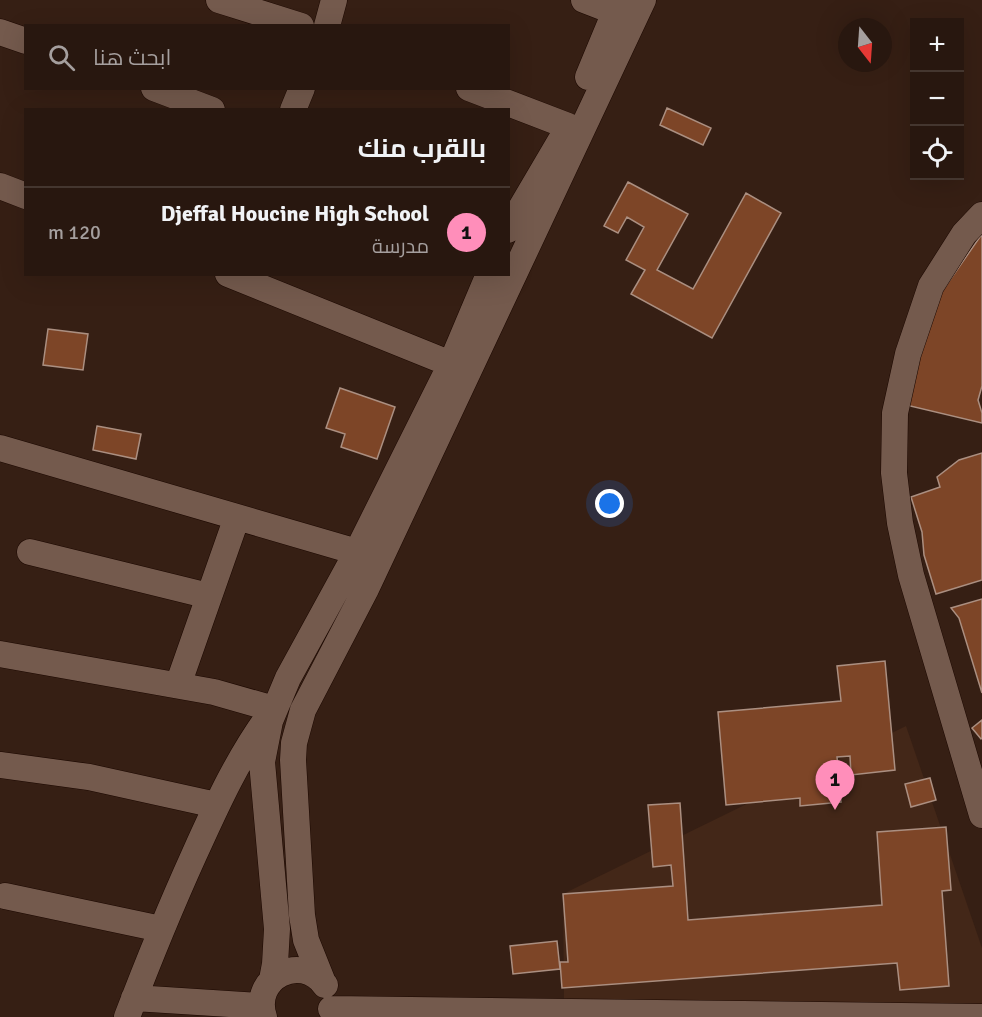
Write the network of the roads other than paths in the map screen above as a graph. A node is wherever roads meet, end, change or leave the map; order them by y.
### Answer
1 (219, 0) edge
2 (334, 0) edge
3 (584, 0) edge
4 (642, 0) edge
5 (618, 6) edge
6 (295, 24) edge
7 (328, 24) edge
8 (0, 32) edge
9 (24, 40) edge
10 (159, 90) edge
11 (301, 90) edge
12 (474, 90) edge
13 (207, 108) edge
14 (294, 108) edge
15 (568, 126) junction
16 (0, 186) edge
17 (24, 195) edge
18 (982, 214) edge
19 (510, 224) edge
20 (233, 276) edge
21 (488, 276) edge
22 (450, 364) junction
23 (0, 447) edge
24 (237, 516) junction
25 (30, 552) dead end
26 (357, 552) junction
27 (209, 596) junction
28 (0, 654) edge
29 (178, 685) junction
30 (274, 709) junction
31 (0, 765) edge
32 (216, 805) junction
33 (982, 815) edge
34 (5, 896) dead end
35 (161, 929) junction
36 (272, 980) junction
37 (322, 981) junction
38 (131, 1007) edge
39 (262, 1012) edge
40 (330, 1013) edge
41 (519, 1014) edge
42 (982, 1017) edge

1 - 6 street
2 - 7 street
3 - 5 street
4 - 37 street
5 - 15 street
8 - 9 street
10 - 13 street
11 - 14 street
12 - 15 street
15 - 19 street
16 - 17 street
18 - 33 street
20 - 22 street
21 - 22 street
22 - 26 street
23 - 24 street
24 - 26 street
24 - 27 street
25 - 27 street
26 - 30 street
27 - 29 street
28 - 29 street
29 - 30 street
30 - 32 street
30 - 36 street
31 - 32 street
32 - 35 street
34 - 35 street
35 - 38 street
36 - 37 street
36 - 39 street
37 - 40 street
38 - 39 street
40 - 41 street
41 - 42 street

